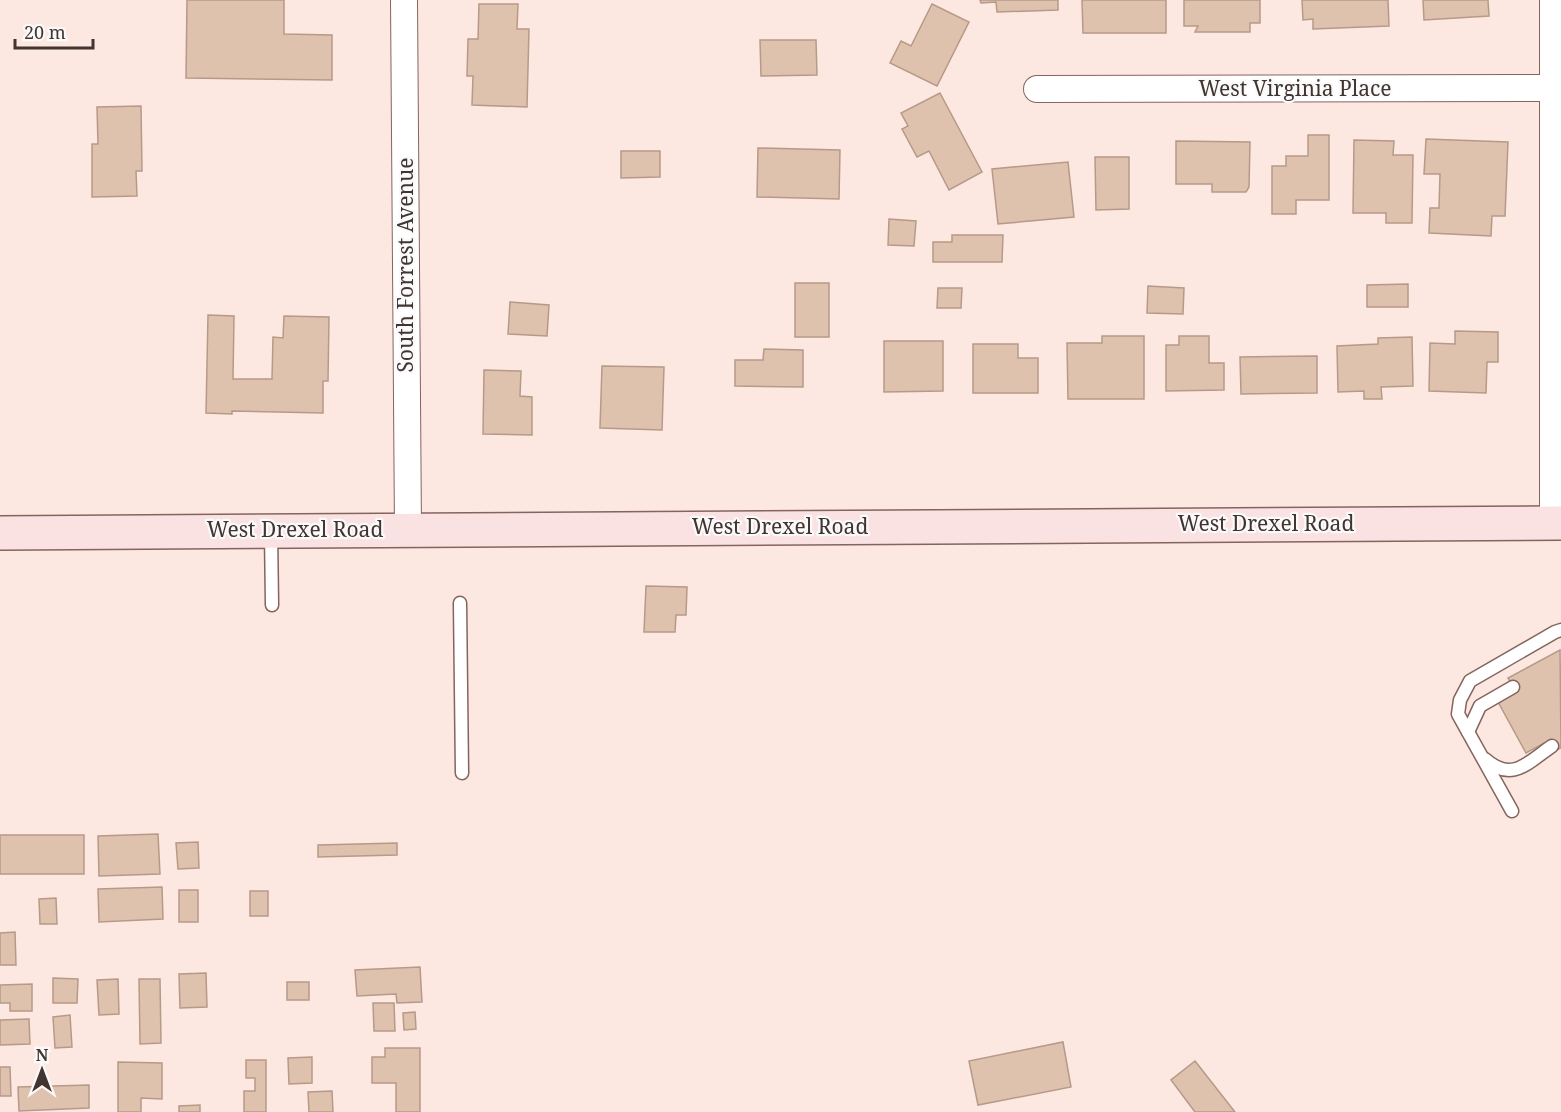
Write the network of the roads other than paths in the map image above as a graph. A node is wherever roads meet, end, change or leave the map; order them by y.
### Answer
1 (404, 0) edge
2 (1553, 0) edge
3 (1552, 88) junction
4 (1037, 89) dead end
5 (1557, 422) edge
6 (1557, 457) edge
7 (1557, 523) edge
8 (408, 530) junction
9 (271, 531) junction
10 (0, 533) edge
11 (460, 603) dead end
12 (272, 605) dead end
13 (1561, 630) edge
14 (1513, 687) dead end
15 (1468, 732) junction
16 (1552, 747) dead end
17 (1480, 754) junction
18 (462, 773) dead end
19 (1512, 811) dead end

1 - 8 street, South Forrest Avenue
2 - 3 street
3 - 4 street, West Virginia Place
3 - 5 street
5 - 6 street
6 - 7 street
7 - 8 street, West Drexel Road
8 - 9 street, West Drexel Road
9 - 10 street, West Drexel Road
9 - 12 lane
11 - 18 lane
13 - 15 lane
14 - 15 lane
15 - 17 lane
16 - 17 lane
17 - 19 lane

